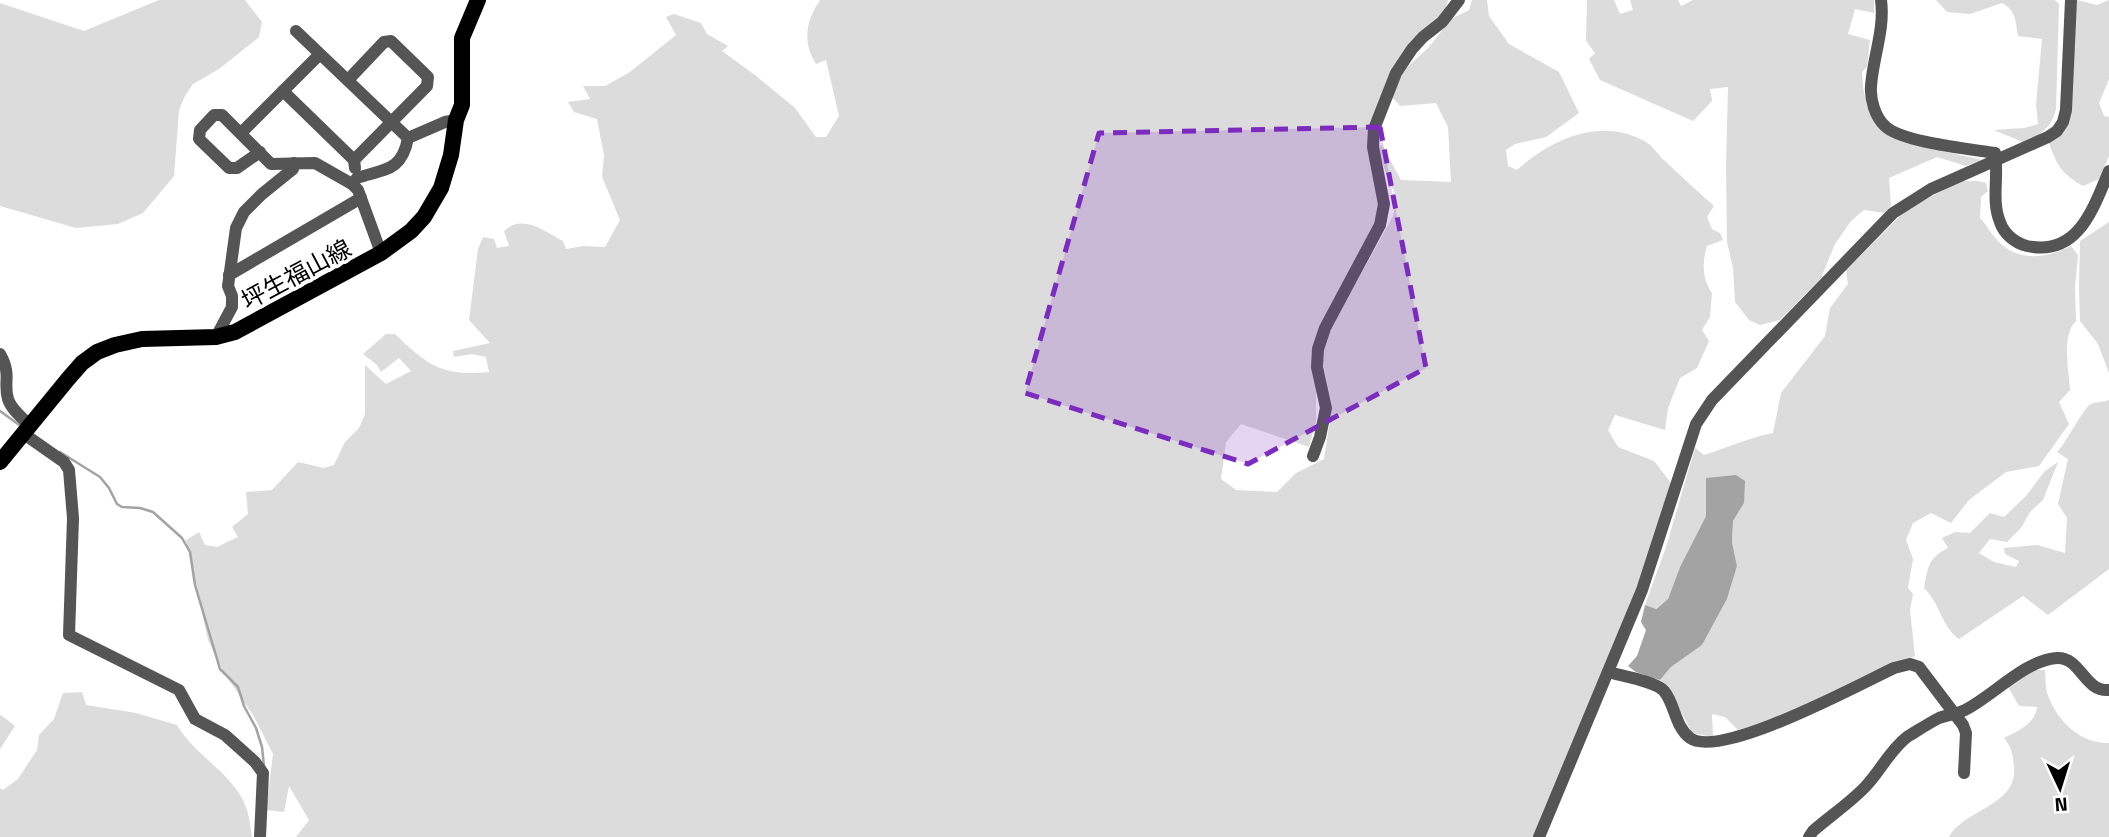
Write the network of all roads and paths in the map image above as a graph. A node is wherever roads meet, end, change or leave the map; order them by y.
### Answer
1 (478, 0) edge
2 (1459, 0) edge
3 (1881, 0) edge
4 (2071, 0) edge
5 (296, 31) dead end
6 (319, 54) junction
7 (348, 80) junction
8 (283, 91) junction
9 (456, 120) junction
10 (392, 124) junction
11 (242, 132) junction
12 (408, 138) junction
13 (260, 152) junction
14 (354, 160) junction
15 (1996, 160) junction
16 (294, 163) junction
17 (2109, 171) edge
18 (354, 181) junction
19 (361, 198) junction
20 (381, 253) junction
21 (229, 275) junction
22 (216, 337) junction
23 (0, 354) edge
24 (27, 430) junction
25 (1313, 456) dead end
26 (0, 463) edge
27 (1608, 672) junction
28 (2109, 690) edge
29 (1955, 713) junction
30 (1964, 773) dead end
31 (260, 837) edge
32 (1539, 837) edge
33 (1809, 837) edge

1 - 9 main road, 坪生福山線
2 - 25 street
3 - 15 street
4 - 15 street
5 - 6 street
6 - 7 street
6 - 8 street
7 - 10 street
7 - 10 street
8 - 11 street
8 - 14 street
9 - 12 street
9 - 20 main road, 坪生福山線
10 - 12 street
10 - 14 street
11 - 13 street
11 - 13 street
12 - 18 street
13 - 16 street
14 - 18 street
15 - 17 street
15 - 27 street
16 - 18 street
16 - 21 street
18 - 19 street
19 - 20 street
19 - 21 street
20 - 22 main road, 坪生福山線
21 - 22 street
22 - 24 main road, 坪生福山線
23 - 24 street
24 - 26 main road, 坪生福山線
24 - 31 street
27 - 29 street
27 - 32 street
28 - 29 street
29 - 30 street
29 - 33 street

